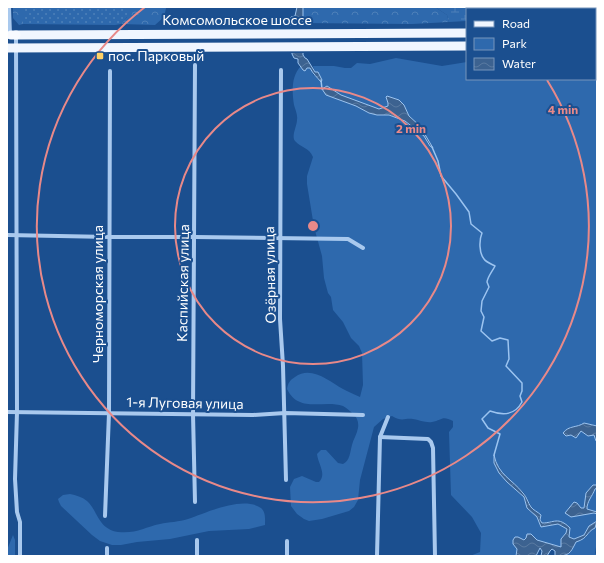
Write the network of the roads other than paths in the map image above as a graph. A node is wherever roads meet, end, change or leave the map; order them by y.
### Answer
1 (9, 7) edge
2 (466, 33) edge
3 (11, 35) edge
4 (466, 46) edge
5 (7, 48) edge
6 (17, 50) junction
7 (194, 65) dead end
8 (281, 70) dead end
9 (110, 71) dead end
10 (7, 235) edge
11 (17, 235) junction
12 (110, 237) junction
13 (195, 237) junction
14 (280, 239) junction
15 (363, 248) dead end
16 (7, 412) edge
17 (16, 412) junction
18 (109, 413) junction
19 (193, 414) junction
20 (285, 414) junction
21 (363, 415) dead end
22 (388, 418) dead end
23 (380, 437) junction
24 (286, 480) dead end
25 (195, 502) dead end
26 (105, 516) dead end
27 (196, 540) dead end
28 (287, 541) dead end
29 (107, 548) dead end
30 (20, 556) edge
31 (107, 556) edge
32 (197, 556) edge
33 (287, 556) edge
34 (377, 556) edge
35 (435, 556) edge

1 - 3 street
2 - 3 main road, Комсомольское шоссе
3 - 6 street
4 - 6 main road, Комсомольское шоссе
5 - 6 main road, Комсомольское шоссе
6 - 11 street
7 - 13 street, Каспийская улица
8 - 14 street, Озёрная улица
9 - 12 street, Черноморская улица
10 - 11 street
11 - 12 street
11 - 17 street
12 - 13 street
12 - 18 street, Черноморская улица
13 - 14 street
13 - 19 street, Каспийская улица
14 - 15 street
14 - 20 street, Озёрная улица
16 - 17 street, 1-я Луговая улица
17 - 18 street, 1-я Луговая улица
17 - 30 street
18 - 19 street, 1-я Луговая улица
18 - 26 street, Черноморская улица
19 - 20 street, 1-я Луговая улица
19 - 25 street, Каспийская улица
20 - 21 street, 1-я Луговая улица
20 - 24 street, Озёрная улица
22 - 23 street
23 - 34 street
23 - 35 street
27 - 32 street
28 - 33 street
29 - 31 street

